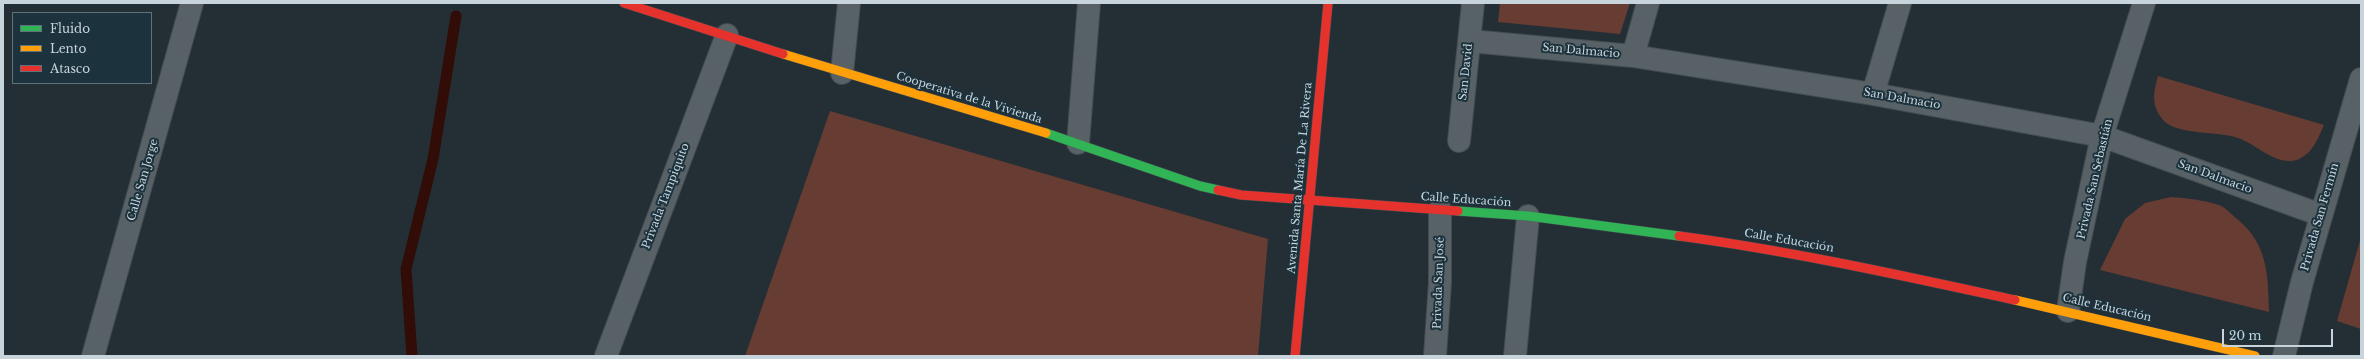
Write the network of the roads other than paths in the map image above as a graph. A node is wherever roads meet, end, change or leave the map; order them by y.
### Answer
1 (192, 3) edge
2 (624, 3) edge
3 (849, 3) edge
4 (1089, 3) edge
5 (1328, 3) edge
6 (1473, 3) edge
7 (1648, 3) edge
8 (1900, 3) edge
9 (2144, 3) edge
10 (727, 35) junction
11 (1470, 41) junction
12 (1633, 56) junction
13 (842, 73) junction
14 (2361, 78) edge
15 (1873, 94) junction
16 (2102, 136) junction
17 (1459, 141) dead end
18 (1078, 143) junction
19 (1311, 201) junction
20 (1440, 210) junction
21 (2320, 215) junction
22 (1528, 216) junction
23 (2068, 311) junction
24 (93, 356) edge
25 (606, 356) edge
26 (1295, 356) edge
27 (1435, 356) edge
28 (1515, 356) edge
29 (2255, 356) edge
30 (2284, 356) edge

1 - 24 street, Calle San Jorge
2 - 10 street, Cooperativa de la Vivienda
3 - 13 street
4 - 18 street
5 - 19 street, Avenida Santa María De La Rivera
6 - 11 street, San David
7 - 12 street
8 - 15 street
9 - 16 street, Privada San Sebastián
10 - 13 street, Cooperativa de la Vivienda
10 - 25 street, Privada Tampiquito
11 - 12 street, San Dalmacio
11 - 17 street, San David
12 - 15 street, San Dalmacio
13 - 18 street, Cooperativa de la Vivienda
14 - 21 street, Privada San Fermín
15 - 16 street, San Dalmacio
16 - 21 street, San Dalmacio
16 - 23 street, Privada San Sebastián
18 - 19 street, Cooperativa de la Vivienda
19 - 20 street, Calle Educación
19 - 26 street, Avenida Santa María De La Rivera
20 - 22 street, Calle Educación
20 - 27 street, Privada San José
21 - 30 street, Privada San Fermín
22 - 23 street, Calle Educación
22 - 28 street
23 - 29 street, Calle Educación

